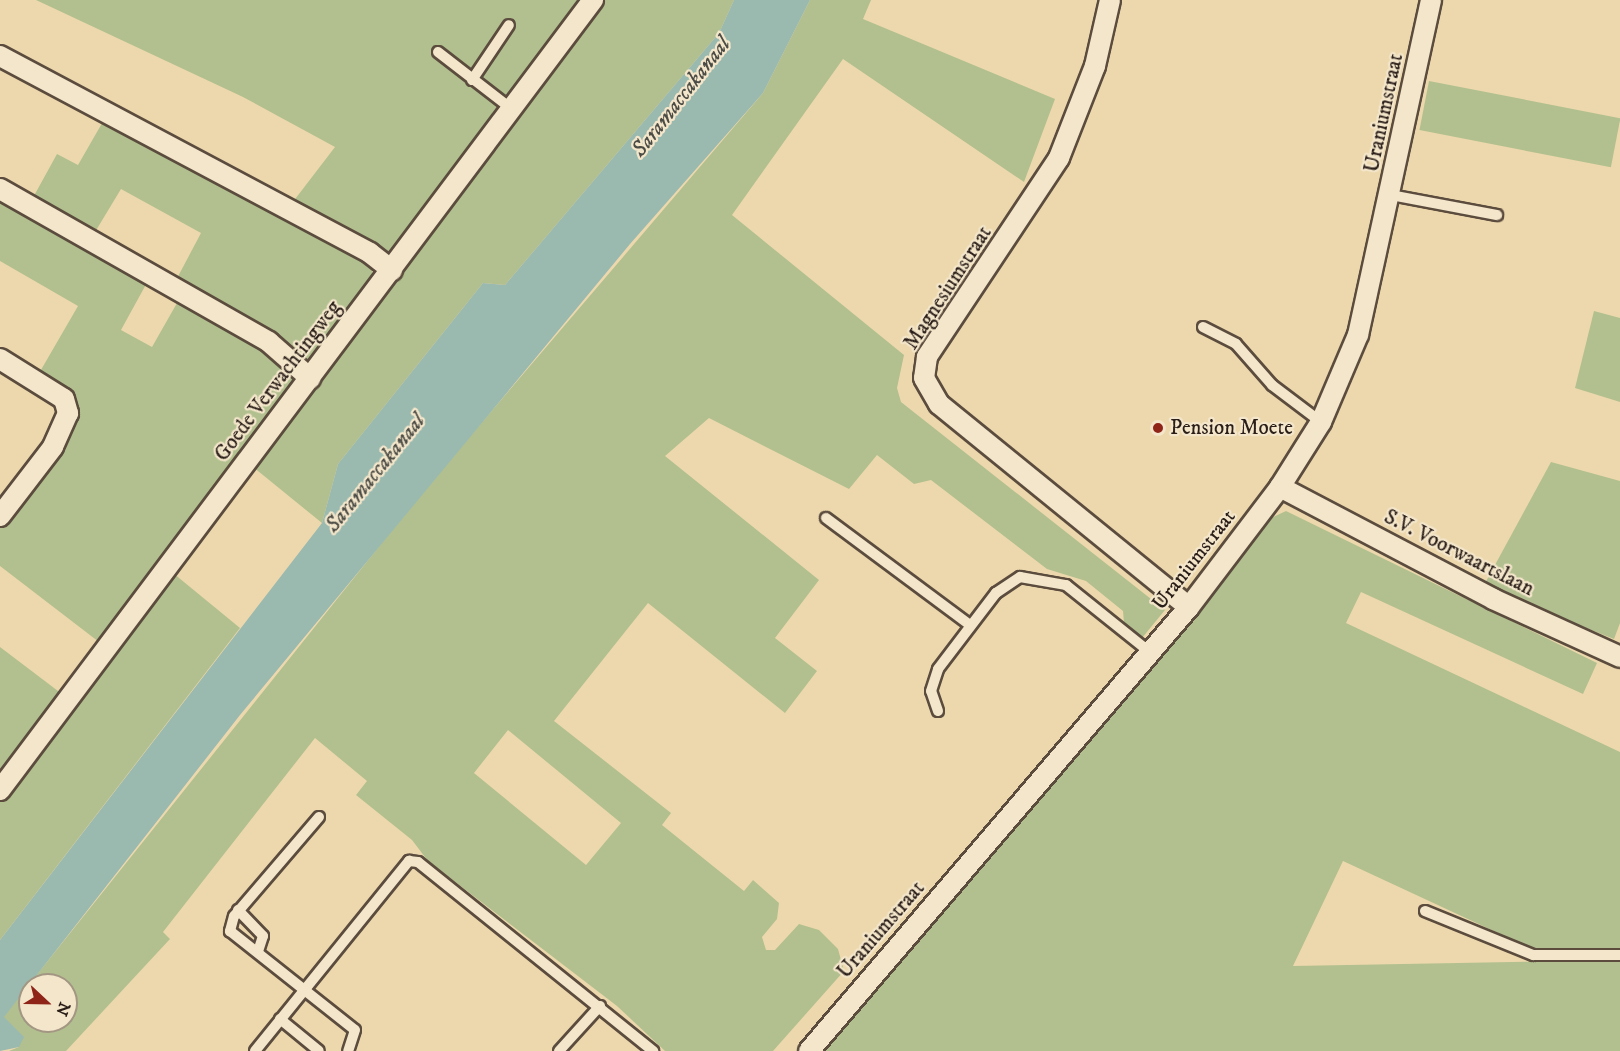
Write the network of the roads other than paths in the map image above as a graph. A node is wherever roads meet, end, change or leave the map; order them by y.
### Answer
1 (593, 0) edge
2 (1110, 0) edge
3 (1431, 0) edge
4 (509, 25) dead end
5 (438, 52) dead end
6 (0, 56) edge
7 (472, 80) junction
8 (513, 110) junction
9 (0, 189) edge
10 (1391, 195) junction
11 (1497, 215) dead end
12 (392, 270) junction
13 (1203, 327) dead end
14 (0, 359) edge
15 (310, 378) junction
16 (1321, 422) junction
17 (1280, 487) junction
18 (0, 516) edge
19 (826, 518) dead end
20 (1189, 607) junction
21 (970, 625) junction
22 (1151, 653) junction
23 (1620, 657) edge
24 (938, 711) dead end
25 (0, 790) edge
26 (319, 817) dead end
27 (238, 910) junction
28 (1425, 911) dead end
29 (258, 951) junction
30 (1620, 955) edge
31 (305, 985) junction
32 (600, 1006) junction
33 (280, 1019) junction
34 (255, 1051) edge
35 (320, 1051) edge
36 (348, 1051) edge
37 (559, 1051) edge
38 (653, 1051) edge
39 (810, 1051) edge

1 - 8 street, Goede Verwachtingweg
2 - 20 street, Magnesiumstraat
3 - 10 street, Uraniumstraat
4 - 7 lane
5 - 7 lane
6 - 12 street
7 - 8 lane
8 - 12 street, Goede Verwachtingweg
9 - 15 street
10 - 11 lane
10 - 16 street, Uraniumstraat
12 - 15 street, Goede Verwachtingweg
13 - 16 lane
14 - 18 street
15 - 25 street, Goede Verwachtingweg
16 - 17 street, Uraniumstraat
17 - 20 street, Uraniumstraat
17 - 23 street, S.V. Voorwaartslaan
19 - 21 lane
20 - 22 street, Uraniumstraat
21 - 22 lane
21 - 24 lane
22 - 39 street, Uraniumstraat
26 - 27 lane
27 - 29 lane
27 - 29 lane
28 - 30 lane
29 - 31 lane
31 - 32 lane
31 - 33 lane
31 - 36 lane
32 - 37 lane
32 - 38 lane
33 - 34 lane
33 - 35 lane

